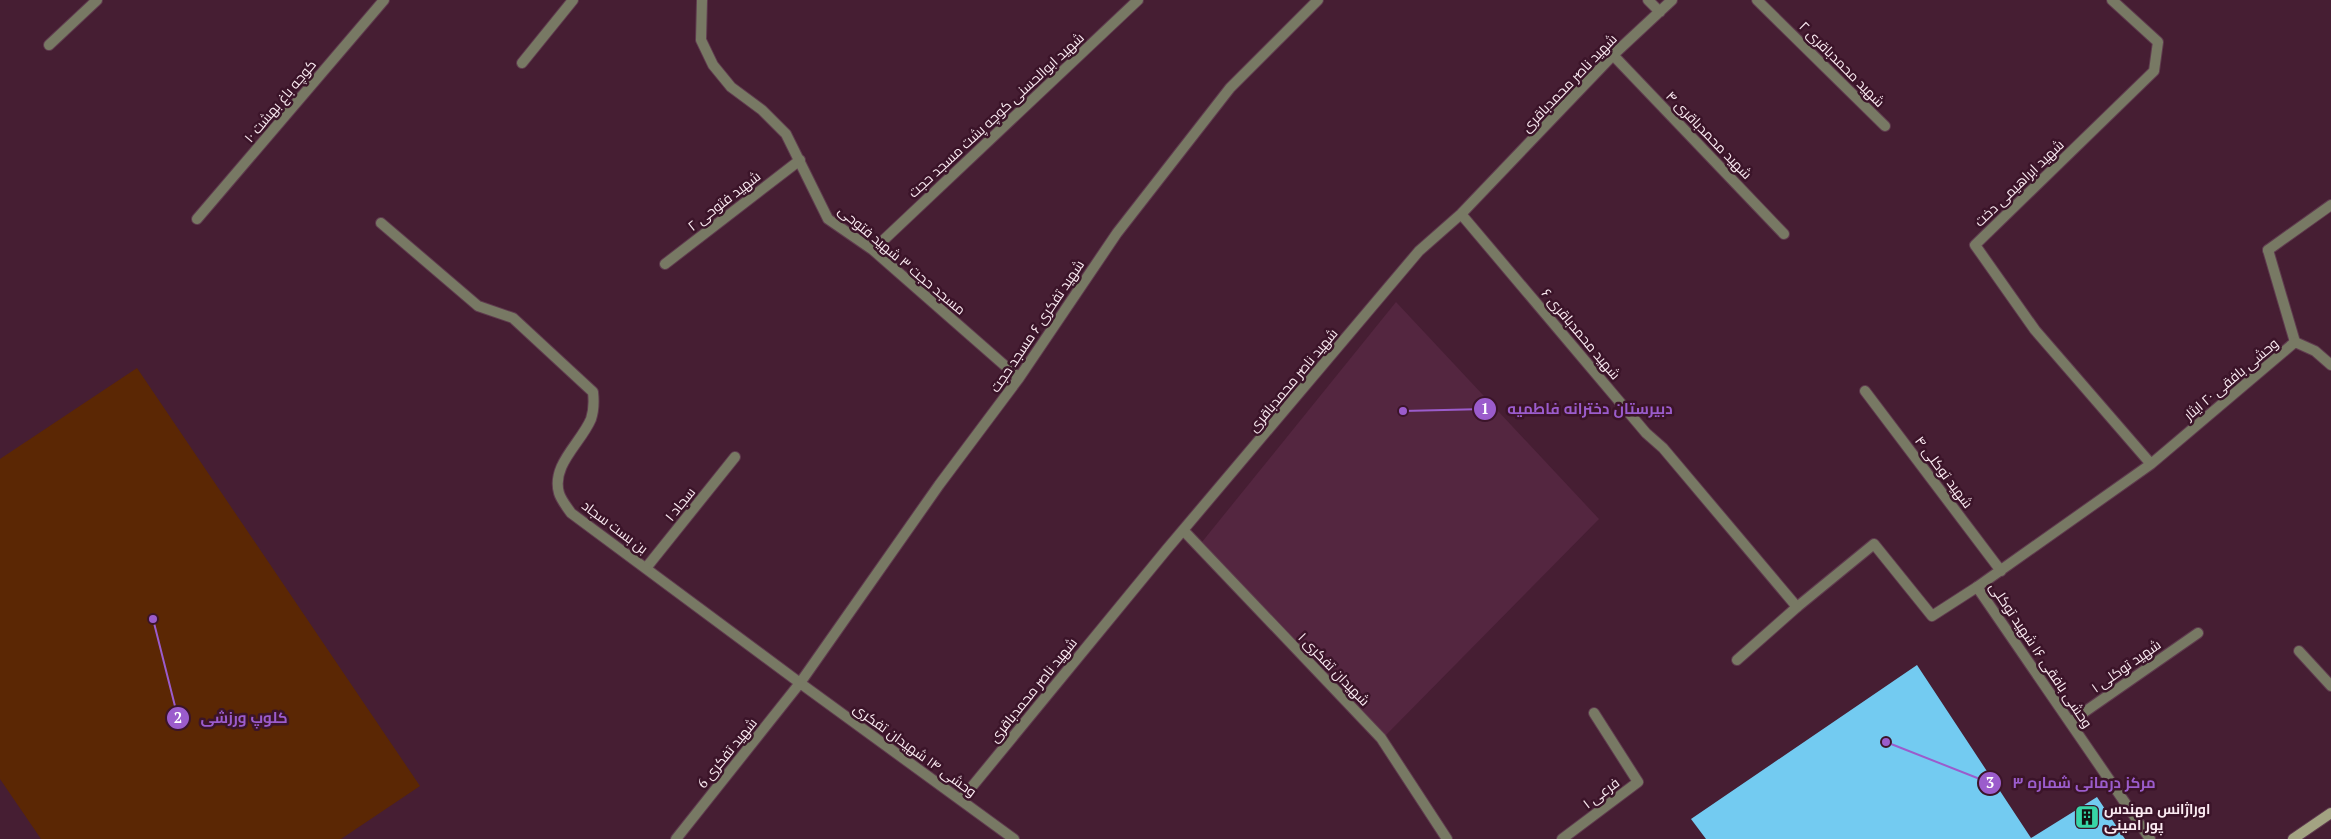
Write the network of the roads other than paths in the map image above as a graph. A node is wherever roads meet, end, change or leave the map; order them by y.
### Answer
1 (97, 0) edge
2 (384, 0) edge
3 (573, 0) edge
4 (702, 0) edge
5 (1138, 0) edge
6 (1318, 0) edge
7 (1648, 0) edge
8 (1672, 0) edge
9 (1757, 0) edge
10 (2112, 0) edge
11 (1660, 12) junction
12 (49, 45) dead end
13 (1614, 55) junction
14 (522, 63) dead end
15 (1885, 126) dead end
16 (800, 160) junction
17 (2331, 205) edge
18 (1462, 214) junction
19 (197, 219) dead end
20 (381, 223) dead end
21 (1784, 234) dead end
22 (873, 250) junction
23 (665, 264) dead end
24 (2295, 342) junction
25 (2331, 365) edge
26 (1020, 378) junction
27 (1865, 391) dead end
28 (736, 457) dead end
29 (2151, 464) junction
30 (1184, 532) junction
31 (646, 568) junction
32 (2001, 571) junction
33 (1977, 587) junction
34 (1797, 608) junction
35 (2198, 633) dead end
36 (2300, 651) dead end
37 (1737, 660) dead end
38 (800, 683) junction
39 (2331, 686) edge
40 (1594, 713) dead end
41 (2070, 722) junction
42 (961, 800) junction
43 (2331, 813) edge
44 (676, 839) edge
45 (1014, 839) edge
46 (1447, 839) edge
47 (1562, 839) edge
48 (2150, 839) edge
49 (2293, 839) edge

1 - 12 street
2 - 19 street, کوچه باغ بهشت ۱۰
3 - 14 street
4 - 16 street, مسجد حجت ۳ شهید فتوحی
5 - 22 street, شهید ابوالحسنی کوچه پشت مسجد حجت
6 - 26 street, شهید تفکری ۶ مسجد حجت
7 - 11 street
8 - 11 street, شهید ناصر محمدباقری
9 - 15 street, شهید محمدباقری ۲
10 - 29 street, شهید ابراهیمی دخت
11 - 13 street, شهید ناصر محمدباقری
13 - 18 street, شهید ناصر محمدباقری
13 - 21 street, شهید محمدباقری ۴
16 - 22 street, مسجد حجت ۳ شهید فتوحی
16 - 23 street, شهید فتوحی ۲
17 - 24 street
18 - 30 street, شهید ناصر محمدباقری
18 - 34 street, شهید محمدباقری ۶
20 - 31 street, بن بست سجاد
22 - 26 street, مسجد حجت ۳ شهید فتوحی
24 - 25 street, وحشی بافقی ۲۰ ایثار
24 - 29 street, وحشی بافقی ۲۰ ایثار
26 - 38 street, شهید تفکری ۶ مسجد حجت
27 - 32 street, شهید توکلی ۴
28 - 31 street, سجاد ۱
29 - 32 street, وحشی بافقی ۱۶ شهید توکلی
30 - 42 street, شهید ناصر محمدباقری
30 - 46 street, شهیدان تفکری ۱
31 - 38 street, بن بست سجاد
32 - 33 street, وحشی بافقی ۱۶ شهید توکلی
33 - 34 street
33 - 41 street, وحشی بافقی ۱۶ شهید توکلی
34 - 37 street
35 - 41 street, شهید توکلی ۱
36 - 39 street
38 - 42 street, وحشی ۱۴ شهیدان تفکری
38 - 44 street, شهید تفکری 6
40 - 47 street, فرعی ۱
41 - 48 street, وحشی بافقی ۱۶ شهید توکلی
42 - 45 street, وحشی ۱۴ شهیدان تفکری
43 - 49 main road

